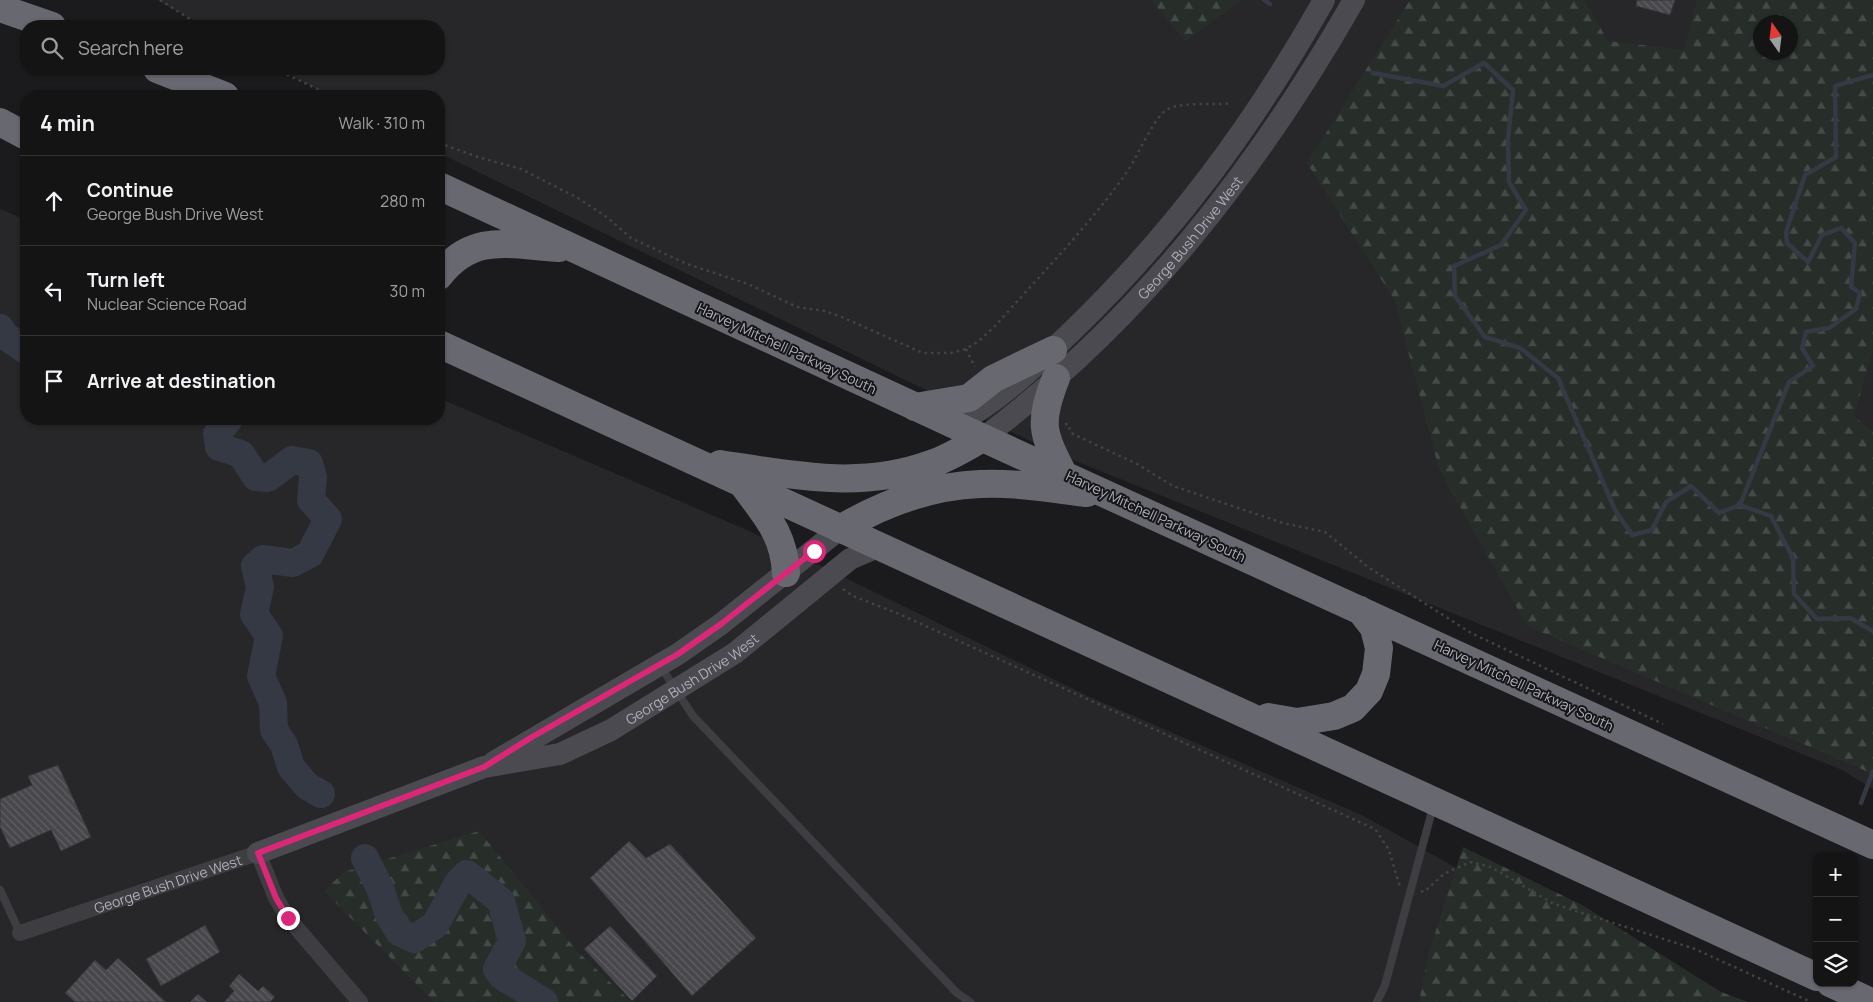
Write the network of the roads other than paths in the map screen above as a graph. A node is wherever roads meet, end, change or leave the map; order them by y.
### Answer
1 (1324, 0) edge
2 (1354, 0) edge
3 (0, 8) edge
4 (35, 20) edge
5 (172, 75) edge
6 (209, 90) edge
7 (0, 122) edge
8 (20, 133) edge
9 (445, 189) edge
10 (570, 248) junction
11 (445, 268) edge
12 (445, 343) edge
13 (1053, 350) junction
14 (1056, 378) junction
15 (915, 407) junction
16 (954, 425) junction
17 (982, 438) junction
18 (688, 460) junction
19 (1063, 473) junction
20 (743, 485) junction
21 (1113, 496) junction
22 (840, 530) junction
23 (878, 547) junction
24 (786, 573) junction
25 (1360, 610) junction
26 (660, 665) junction
27 (676, 691) junction
28 (1238, 712) junction
29 (484, 767) junction
30 (1435, 803) junction
31 (1873, 845) edge
32 (258, 853) junction
33 (0, 890) edge
34 (20, 933) joint
35 (1813, 975) edge
36 (1839, 987) edge
37 (360, 1002) edge
38 (970, 1002) edge
39 (1377, 1002) edge
40 (1871, 1002) edge

1 - 13 main road, George Bush Drive West
2 - 14 main road, George Bush Drive West
3 - 4 highway
5 - 6 highway
7 - 8 highway
9 - 10 highway, Harvey Mitchell Parkway South
10 - 11 highway
10 - 15 highway, Harvey Mitchell Parkway South
12 - 18 highway
13 - 15 highway
13 - 16 main road, George Bush Drive West
14 - 17 main road, George Bush Drive West
14 - 19 highway
15 - 16 highway, Harvey Mitchell Parkway South
16 - 17 highway, Harvey Mitchell Parkway South
17 - 18 highway
17 - 19 highway, Harvey Mitchell Parkway South
18 - 20 highway
19 - 21 highway, Harvey Mitchell Parkway South
20 - 22 highway
20 - 24 highway
21 - 22 highway
21 - 25 highway, Harvey Mitchell Parkway South
22 - 23 highway
22 - 24 main road, George Bush Drive West
23 - 27 main road, George Bush Drive West
23 - 28 highway
24 - 26 main road, George Bush Drive West
25 - 28 highway
25 - 31 highway, Harvey Mitchell Parkway South
26 - 27 lane
26 - 29 main road, George Bush Drive West
27 - 29 main road, George Bush Drive West
27 - 38 lane
28 - 30 highway
29 - 32 main road, George Bush Drive West
30 - 35 highway
30 - 39 lane
32 - 34 street, George Bush Drive West
32 - 37 street
33 - 34 lane
36 - 40 highway

